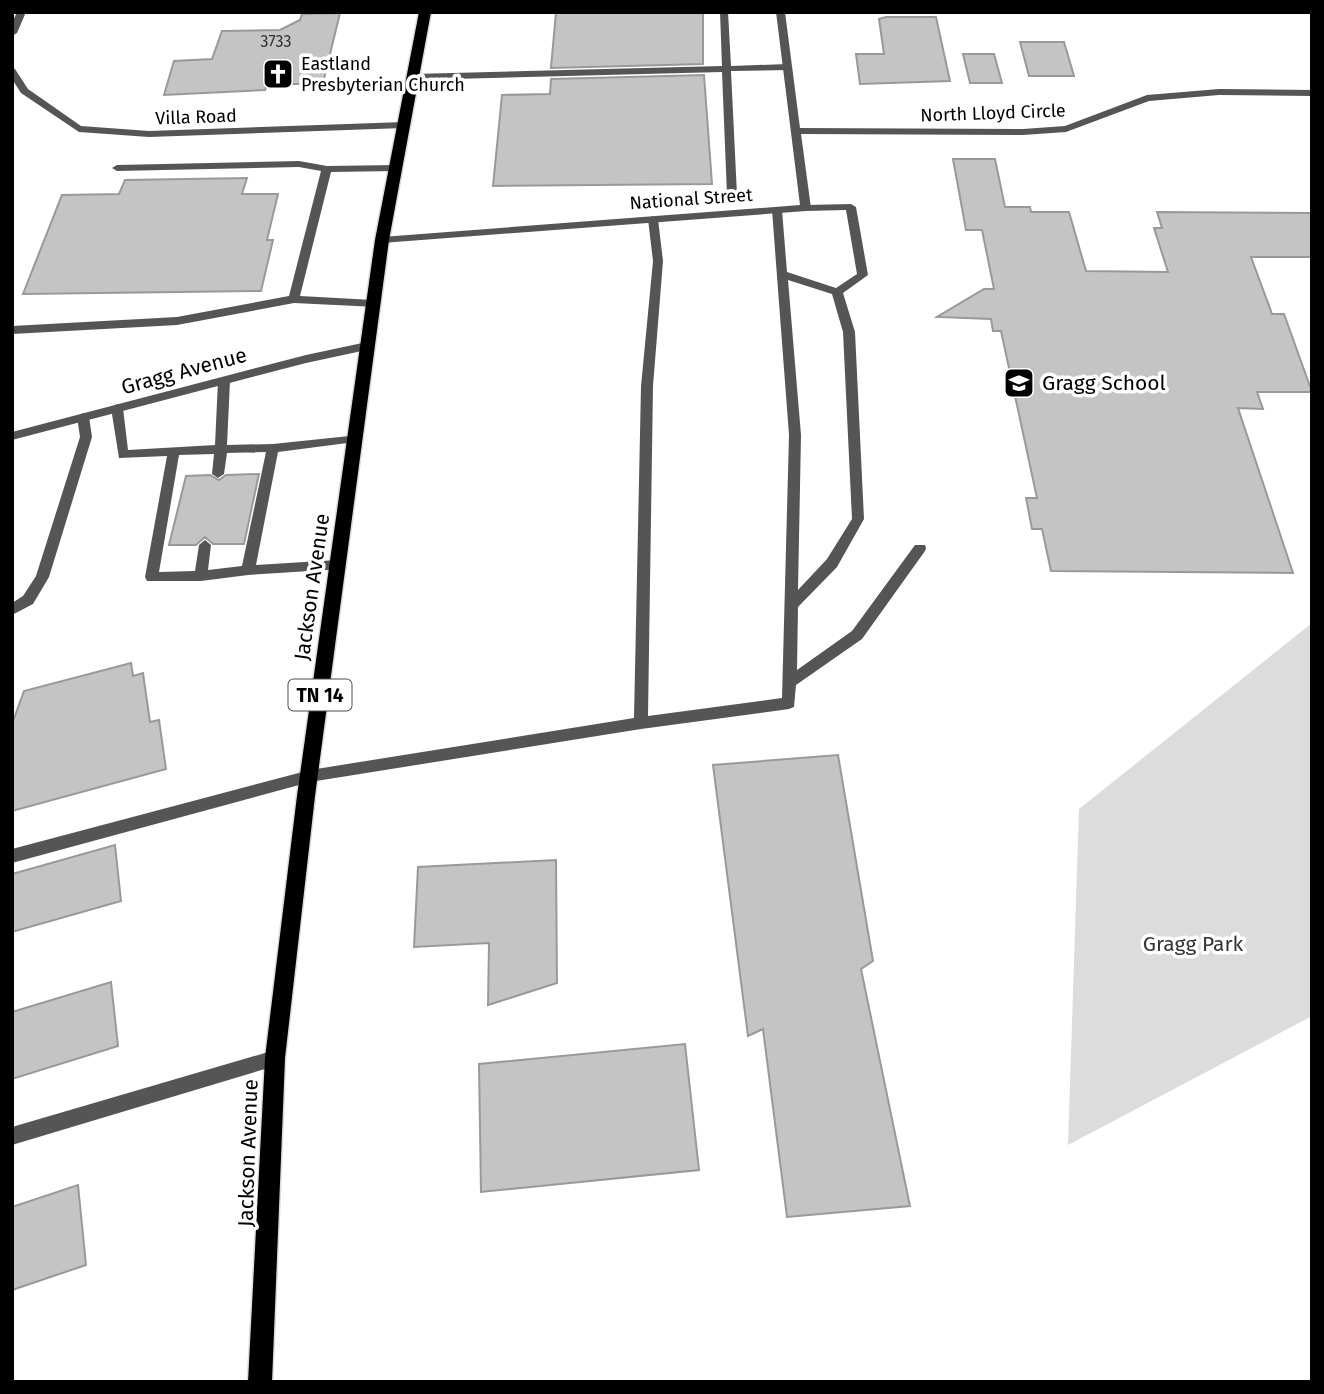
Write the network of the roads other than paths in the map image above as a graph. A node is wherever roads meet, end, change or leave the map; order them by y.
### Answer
1 (22, 12) edge
2 (425, 12) edge
3 (724, 12) edge
4 (780, 12) edge
5 (12, 33) edge
6 (786, 67) junction
7 (726, 68) junction
8 (12, 71) edge
9 (414, 77) junction
10 (1312, 93) edge
11 (404, 125) junction
12 (795, 131) junction
13 (117, 167) dead end
14 (396, 168) junction
15 (327, 169) junction
16 (732, 195) dead end
17 (806, 208) junction
18 (777, 210) junction
19 (653, 219) junction
20 (382, 240) junction
21 (781, 274) junction
22 (837, 292) junction
23 (294, 299) junction
24 (373, 304) junction
25 (12, 330) edge
26 (367, 346) junction
27 (224, 380) junction
28 (117, 408) junction
29 (83, 417) junction
30 (12, 436) edge
31 (355, 438) junction
32 (273, 448) junction
33 (221, 449) junction
34 (174, 452) junction
35 (218, 474) dead end
36 (205, 544) dead end
37 (920, 548) dead end
38 (337, 565) junction
39 (248, 570) junction
40 (201, 576) junction
41 (791, 606) junction
42 (12, 610) edge
43 (789, 683) junction
44 (641, 723) junction
45 (310, 776) junction
46 (12, 856) edge
47 (275, 1058) junction
48 (12, 1136) edge
49 (260, 1382) edge

1 - 5 street
2 - 9 main road, Jackson Avenue / TN 14
3 - 7 street
4 - 6 street
6 - 7 street
6 - 12 street
7 - 9 street
7 - 16 street
8 - 11 street, Villa Road
9 - 11 main road, Jackson Avenue / TN 14
10 - 12 street, North Lloyd Circle
11 - 14 main road, Jackson Avenue / TN 14
12 - 17 street
13 - 15 street
14 - 15 street
14 - 20 main road, Jackson Avenue / TN 14
15 - 23 street
17 - 18 street, National Street
17 - 22 street, National Street
18 - 19 street, National Street
18 - 21 street
19 - 20 street, National Street
19 - 44 street
20 - 24 main road, Jackson Avenue / TN 14
21 - 22 street
21 - 41 street
22 - 41 street
23 - 24 street
23 - 25 street
24 - 26 main road, Jackson Avenue / TN 14
26 - 27 street, Gragg Avenue
26 - 31 main road, Jackson Avenue / TN 14
27 - 28 street, Gragg Avenue
27 - 33 street
28 - 29 street, Gragg Avenue
28 - 34 street
29 - 30 street, Gragg Avenue
29 - 42 street
31 - 32 street
31 - 38 main road, Jackson Avenue / TN 14
32 - 33 street
32 - 39 street
33 - 34 street
33 - 35 street
34 - 40 street
36 - 40 street
37 - 43 street
38 - 39 street
38 - 45 main road, Jackson Avenue / TN 14
39 - 40 street
41 - 43 street
43 - 44 street
44 - 45 street
45 - 46 street
45 - 47 main road, Jackson Avenue / TN 14
47 - 48 street
47 - 49 main road, Jackson Avenue / TN 14

